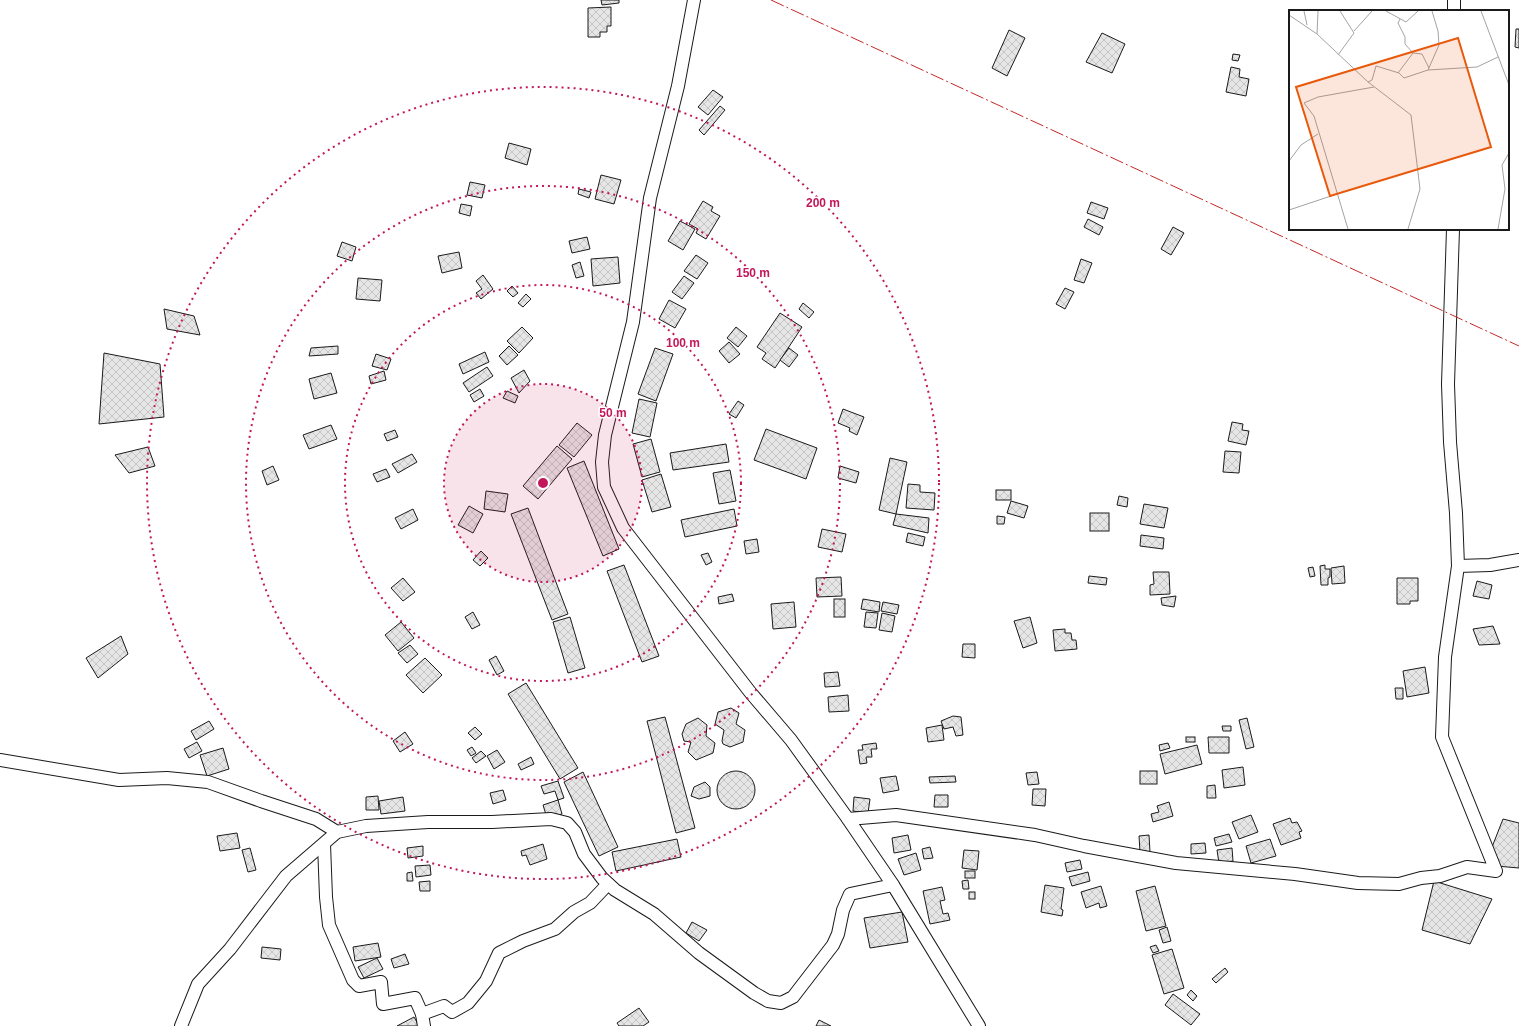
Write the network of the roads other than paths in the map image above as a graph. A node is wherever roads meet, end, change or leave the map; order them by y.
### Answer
1 (694, 0) edge
2 (1453, 230) edge
3 (1519, 560) edge
4 (1458, 566) junction
5 (0, 760) edge
6 (848, 819) junction
7 (337, 832) junction
8 (324, 844) junction
9 (608, 884) junction
10 (893, 885) junction
11 (423, 1020) edge
12 (181, 1026) edge
13 (979, 1026) edge

1 - 6 street
2 - 4 street
3 - 4 street
4 - 6 street
5 - 7 street
6 - 10 street
7 - 8 street
7 - 9 street
8 - 11 street
8 - 12 street
9 - 10 street
9 - 11 street
10 - 13 street

